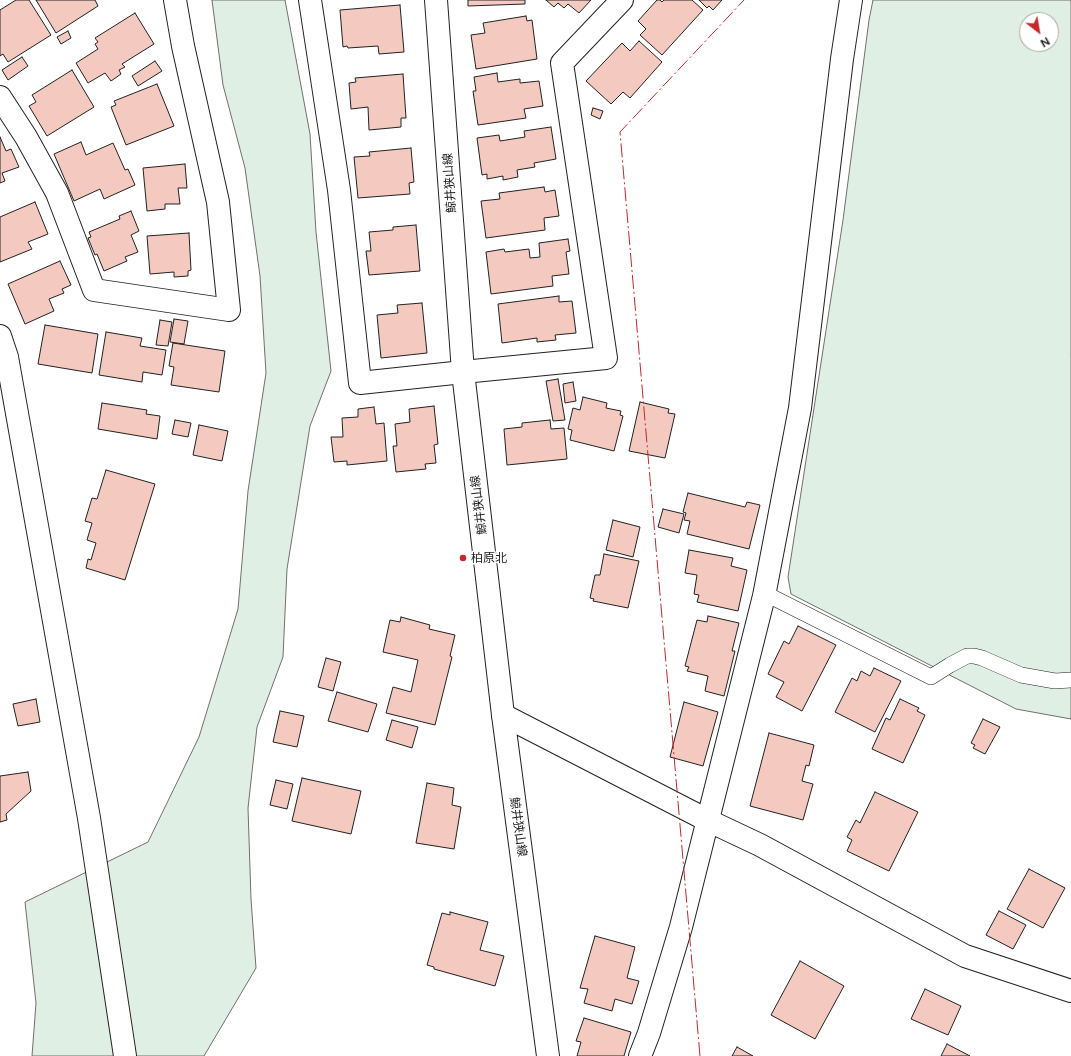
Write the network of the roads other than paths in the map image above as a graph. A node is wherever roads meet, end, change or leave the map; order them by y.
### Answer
1 (175, 0) edge
2 (310, 0) edge
3 (436, 0) edge
4 (622, 0) edge
5 (851, 0) edge
6 (0, 96) edge
7 (0, 336) edge
8 (463, 372) junction
9 (764, 593) junction
10 (1071, 680) edge
11 (504, 715) junction
12 (707, 820) junction
13 (1071, 991) edge
14 (125, 1056) edge
15 (548, 1056) edge
16 (640, 1056) edge

1 - 6 street
2 - 8 street
3 - 8 street, 鯨井狭山線
4 - 8 street
5 - 9 street
7 - 14 street
8 - 11 street, 鯨井狭山線
9 - 10 lane
9 - 12 street
11 - 12 street
11 - 15 street, 鯨井狭山線
12 - 13 street
12 - 16 street

